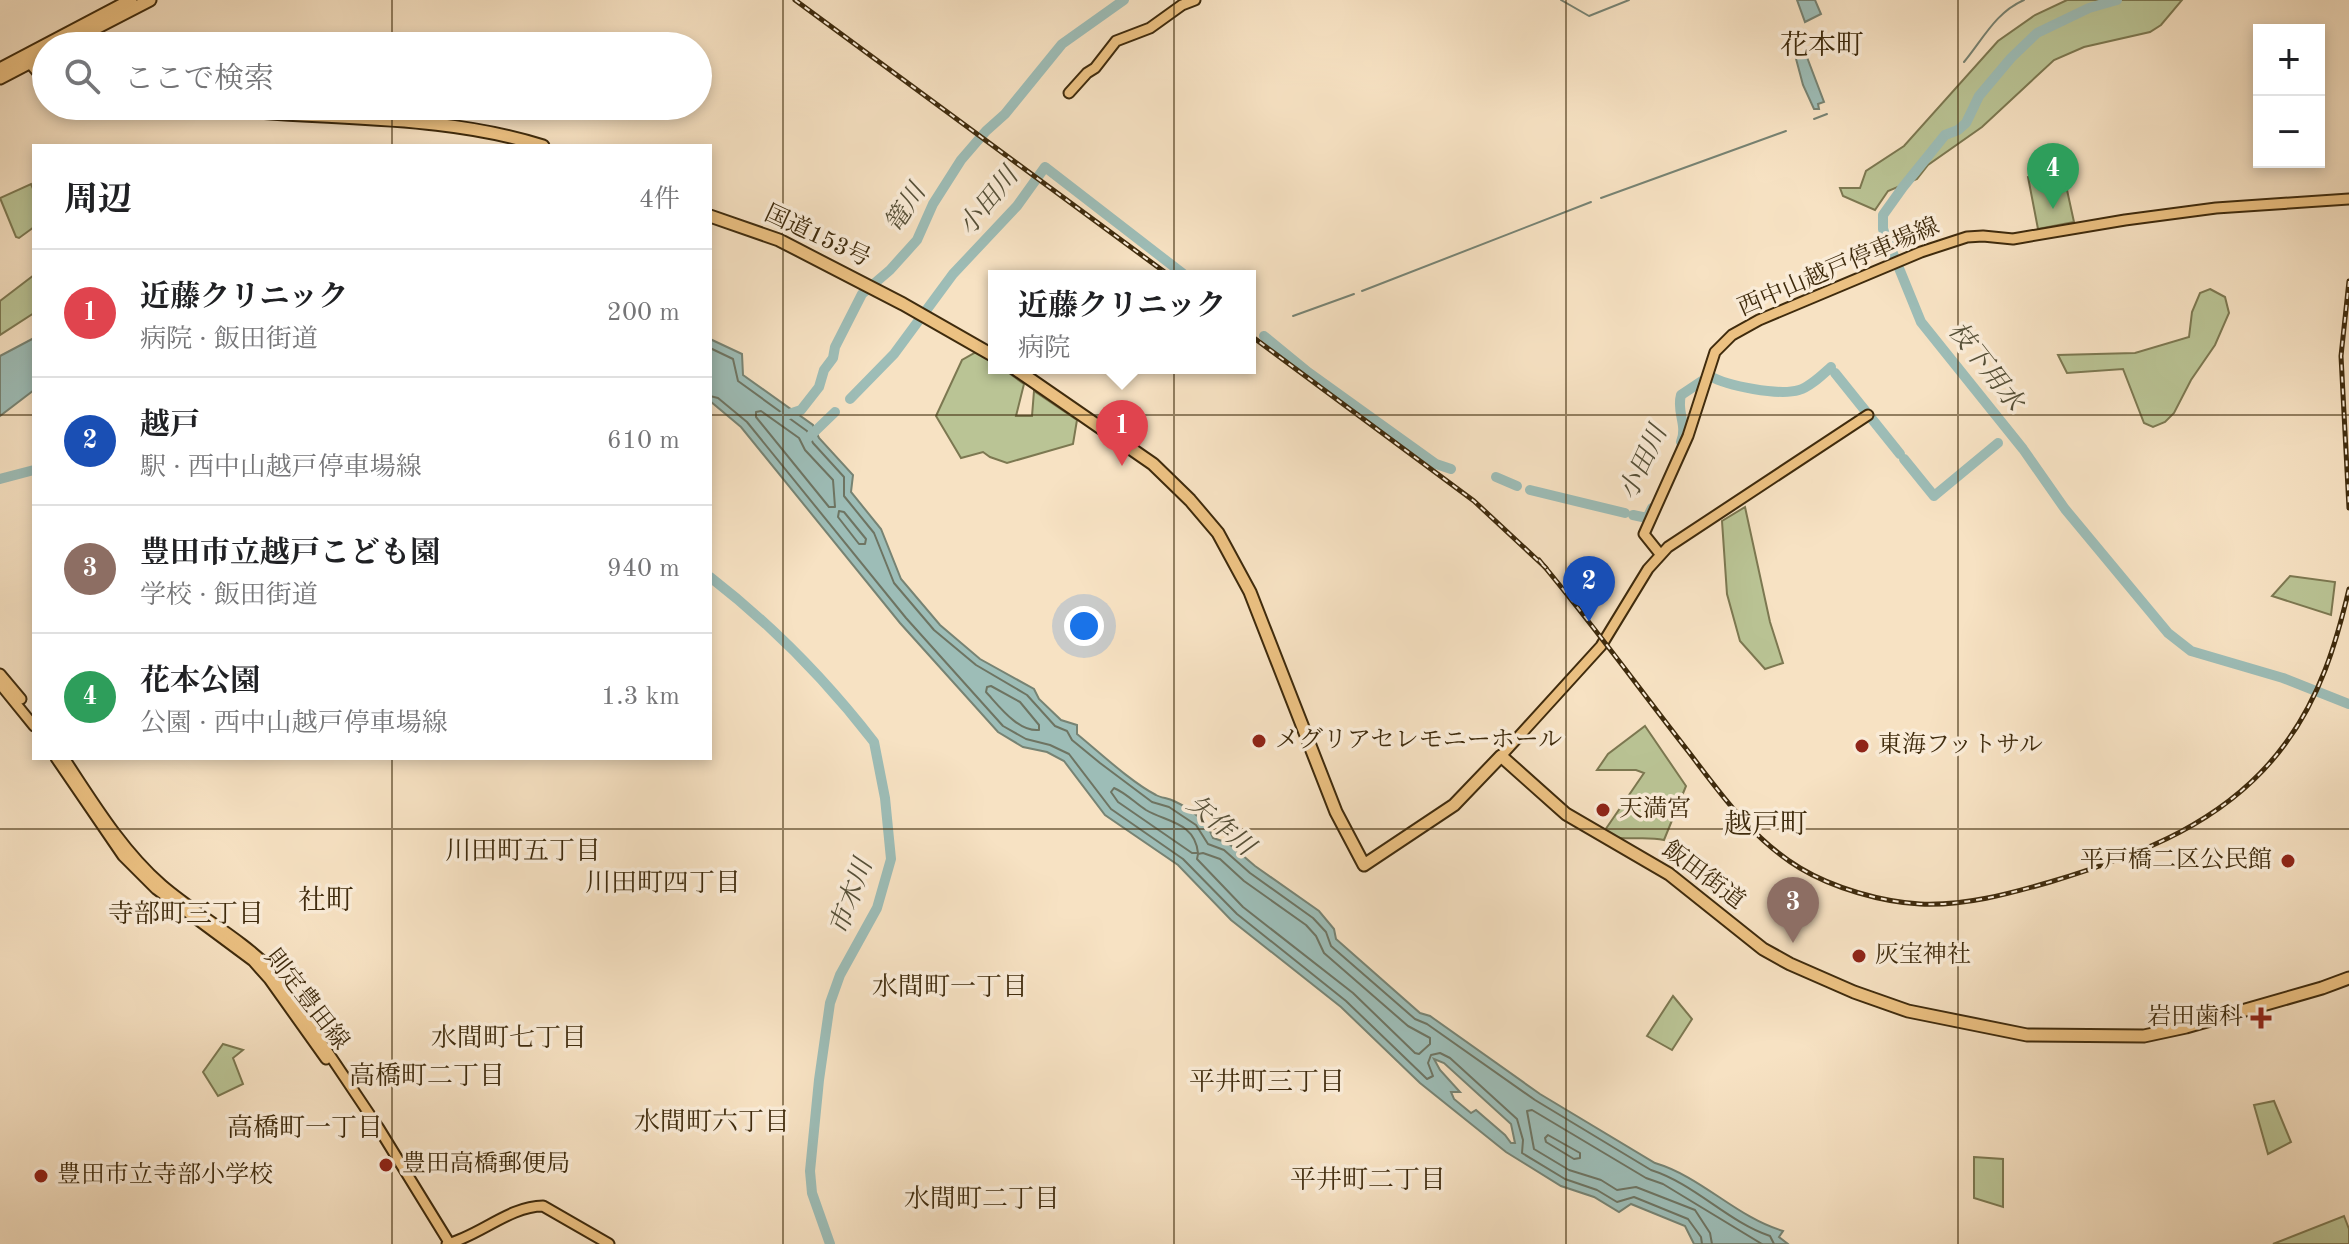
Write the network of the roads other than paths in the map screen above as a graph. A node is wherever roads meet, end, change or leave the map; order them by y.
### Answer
1 (131, 0) edge
2 (150, 0) edge
3 (1195, 0) edge
4 (75, 32) edge
5 (88, 32) edge
6 (32, 56) edge
7 (32, 58) edge
8 (27, 59) junction
9 (32, 65) edge
10 (0, 69) edge
11 (0, 78) edge
12 (1069, 93) dead end
13 (382, 120) edge
14 (536, 144) edge
15 (2349, 199) edge
16 (712, 217) edge
17 (988, 352) edge
18 (1023, 374) edge
19 (1868, 415) dead end
20 (1660, 554) junction
21 (0, 674) edge
22 (0, 684) edge
23 (32, 714) edge
24 (32, 724) edge
25 (1501, 756) junction
26 (57, 760) edge
27 (65, 760) edge
28 (2349, 978) edge
29 (358, 1098) junction
30 (449, 1244) edge
31 (609, 1244) edge

1 - 4 highway
2 - 5 highway
3 - 12 main road
6 - 8 highway
7 - 8 highway
8 - 9 highway
8 - 10 highway
8 - 11 highway
13 - 14 highway
15 - 20 main road, 西中山越戸停車場線
16 - 17 highway, 国道153号
18 - 25 highway
19 - 20 main road
20 - 25 main road
21 - 23 main road
22 - 24 main road
25 - 28 highway, 飯田街道
26 - 29 main road, 則定豊田線
27 - 29 main road, 則定豊田線
29 - 30 main road, 則定豊田線
30 - 31 main road

